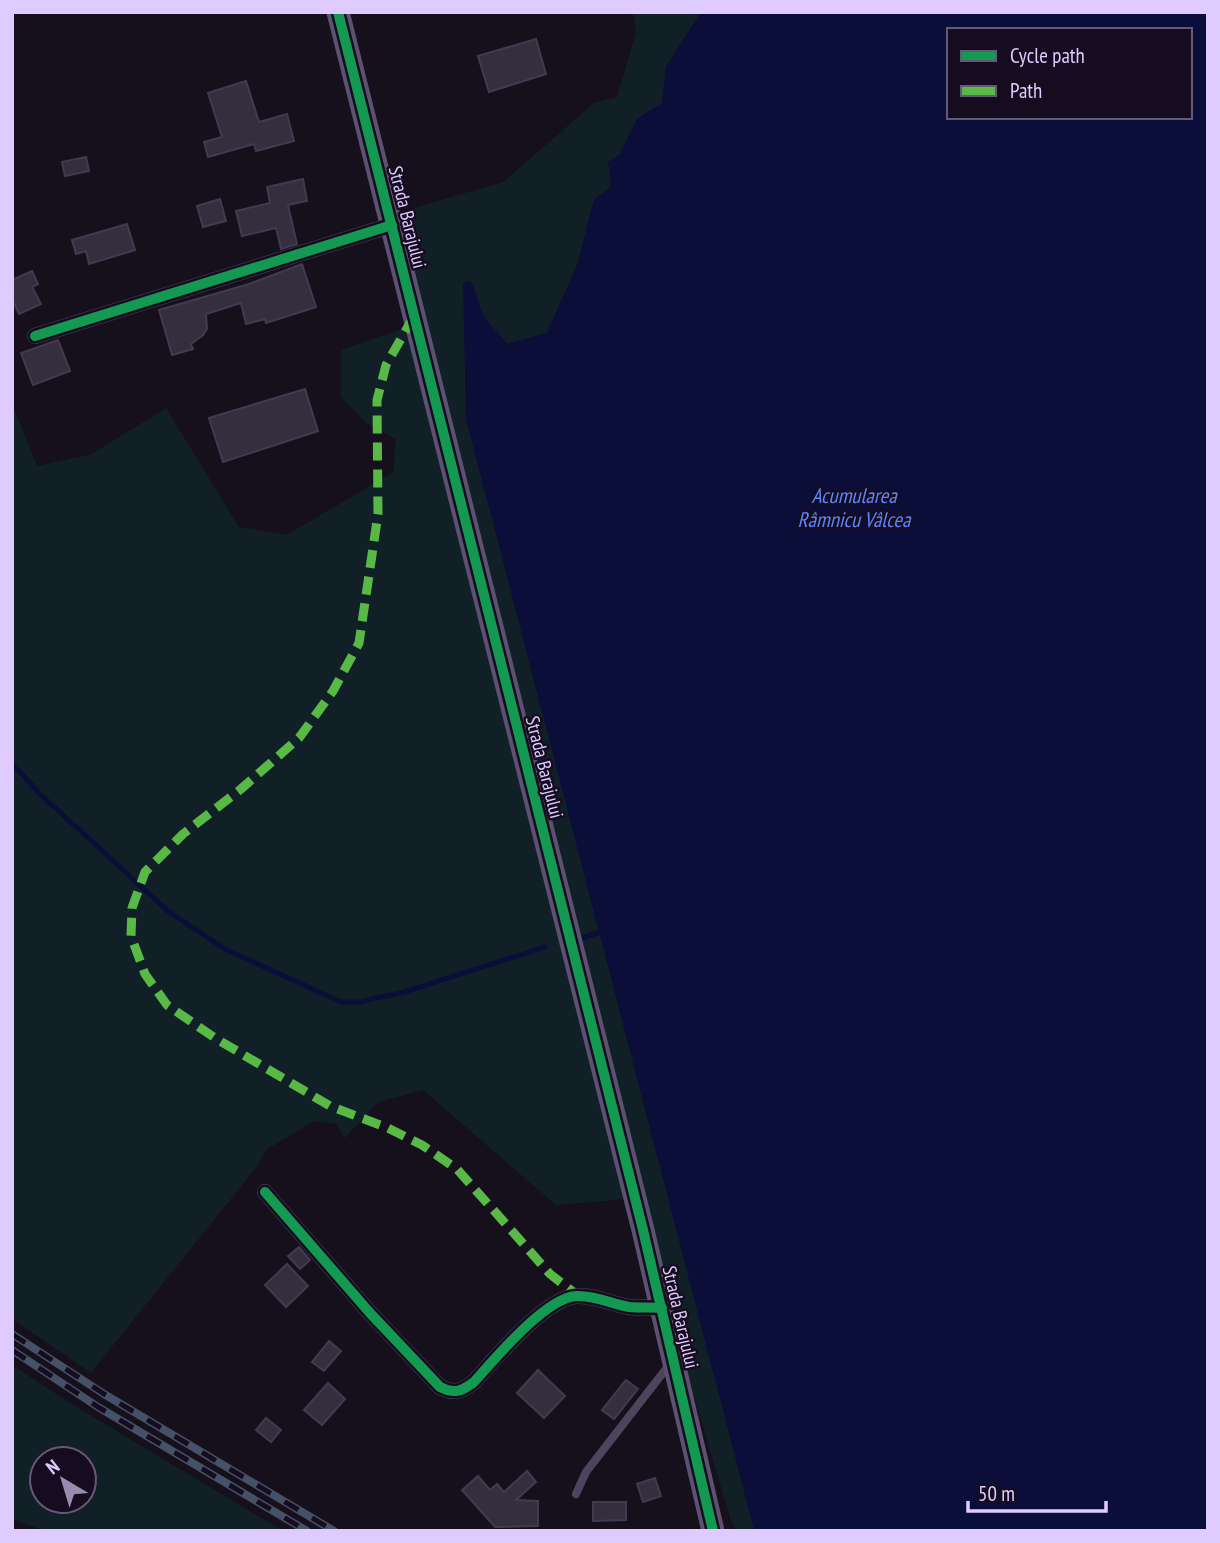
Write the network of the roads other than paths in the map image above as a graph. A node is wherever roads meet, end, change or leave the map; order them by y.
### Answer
1 (338, 12) edge
2 (392, 225) junction
3 (35, 336) dead end
4 (265, 1192) dead end
5 (662, 1308) junction
6 (673, 1360) junction
7 (576, 1494) dead end
8 (713, 1531) edge

1 - 2 street, Strada Barajului
2 - 3 street
2 - 5 street, Strada Barajului
4 - 5 street
5 - 6 street, Strada Barajului
6 - 7 lane
6 - 8 street, Strada Barajului

